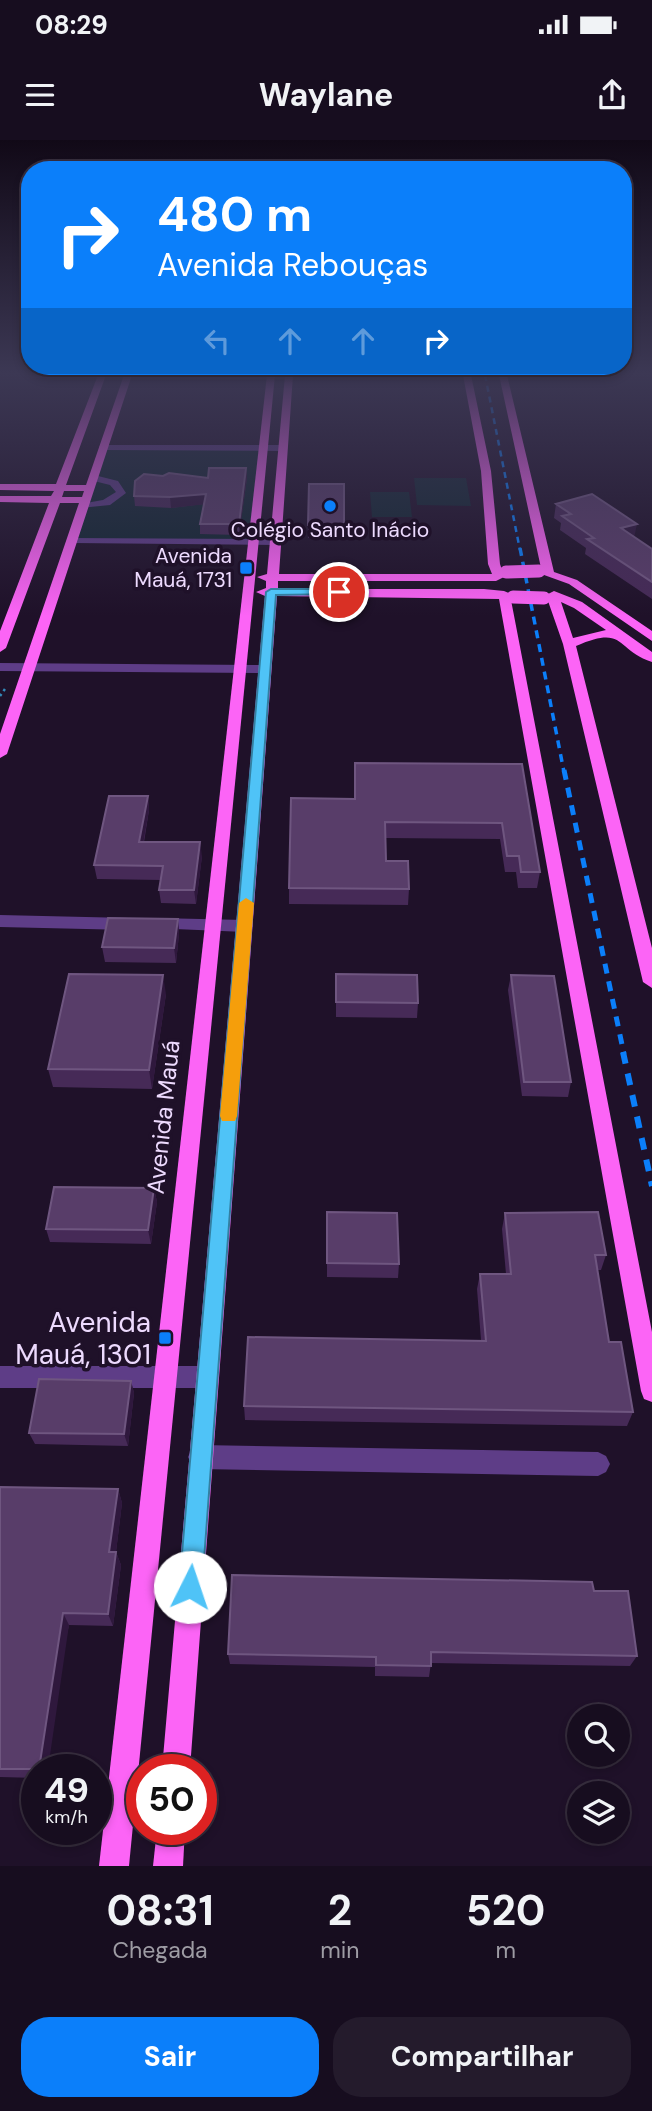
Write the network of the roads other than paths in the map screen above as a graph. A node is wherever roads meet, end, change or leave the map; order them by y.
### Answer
1 (71, 456) edge
2 (101, 456) edge
3 (272, 456) edge
4 (274, 456) edge
5 (483, 456) edge
6 (520, 456) edge
7 (0, 487) edge
8 (59, 487) junction
9 (89, 493) junction
10 (0, 499) edge
11 (54, 500) junction
12 (73, 540) junction
13 (254, 542) junction
14 (275, 542) junction
15 (545, 573) junction
16 (500, 575) junction
17 (384, 578) junction
18 (248, 584) junction
19 (272, 585) junction
20 (385, 592) junction
21 (506, 595) junction
22 (550, 597) junction
23 (617, 633) junction
24 (652, 637) edge
25 (569, 643) junction
26 (0, 648) edge
27 (652, 658) edge
28 (0, 667) edge
29 (30, 667) junction
30 (239, 669) junction
31 (265, 669) junction
32 (0, 754) edge
33 (0, 920) edge
34 (212, 926) junction
35 (245, 926) junction
36 (652, 982) edge
37 (167, 1376) junction
38 (0, 1377) edge
39 (206, 1377) junction
40 (652, 1391) edge
41 (200, 1457) junction
42 (598, 1464) dead end
43 (177, 1754) edge
44 (170, 1845) edge
45 (114, 1866) edge
46 (168, 1866) edge

1 - 8 main road
2 - 9 main road
3 - 13 main road, Avenida Mauá
4 - 14 main road, Avenida Mauá
5 - 16 main road
6 - 15 main road
7 - 8 main road
8 - 9 main road
8 - 11 main road
9 - 11 main road
9 - 12 main road
10 - 11 main road
11 - 26 main road
12 - 13 street
12 - 29 main road
13 - 14 street
13 - 18 main road, Avenida Mauá
14 - 19 main road, Avenida Mauá
15 - 16 main road, bridge
15 - 22 main road
15 - 24 main road
16 - 17 main road
16 - 21 main road
17 - 19 main road
17 - 20 main road
18 - 19 main road
18 - 30 main road, Avenida Mauá
19 - 20 main road
19 - 31 main road, Avenida Mauá
20 - 21 main road
21 - 22 main road, bridge
21 - 40 main road
22 - 23 main road
22 - 25 main road
23 - 25 main road
23 - 27 main road
25 - 36 main road
28 - 29 street
29 - 30 street
29 - 32 main road
30 - 31 street
30 - 34 main road, Avenida Mauá
31 - 35 main road, Avenida Mauá
33 - 34 street
34 - 35 street
34 - 37 main road, Avenida Mauá
35 - 39 main road, Avenida Mauá
37 - 38 street
37 - 39 street
37 - 45 main road, Avenida Mauá
39 - 41 main road, Avenida Mauá
41 - 42 street
41 - 43 main road, Avenida Mauá
44 - 46 main road

